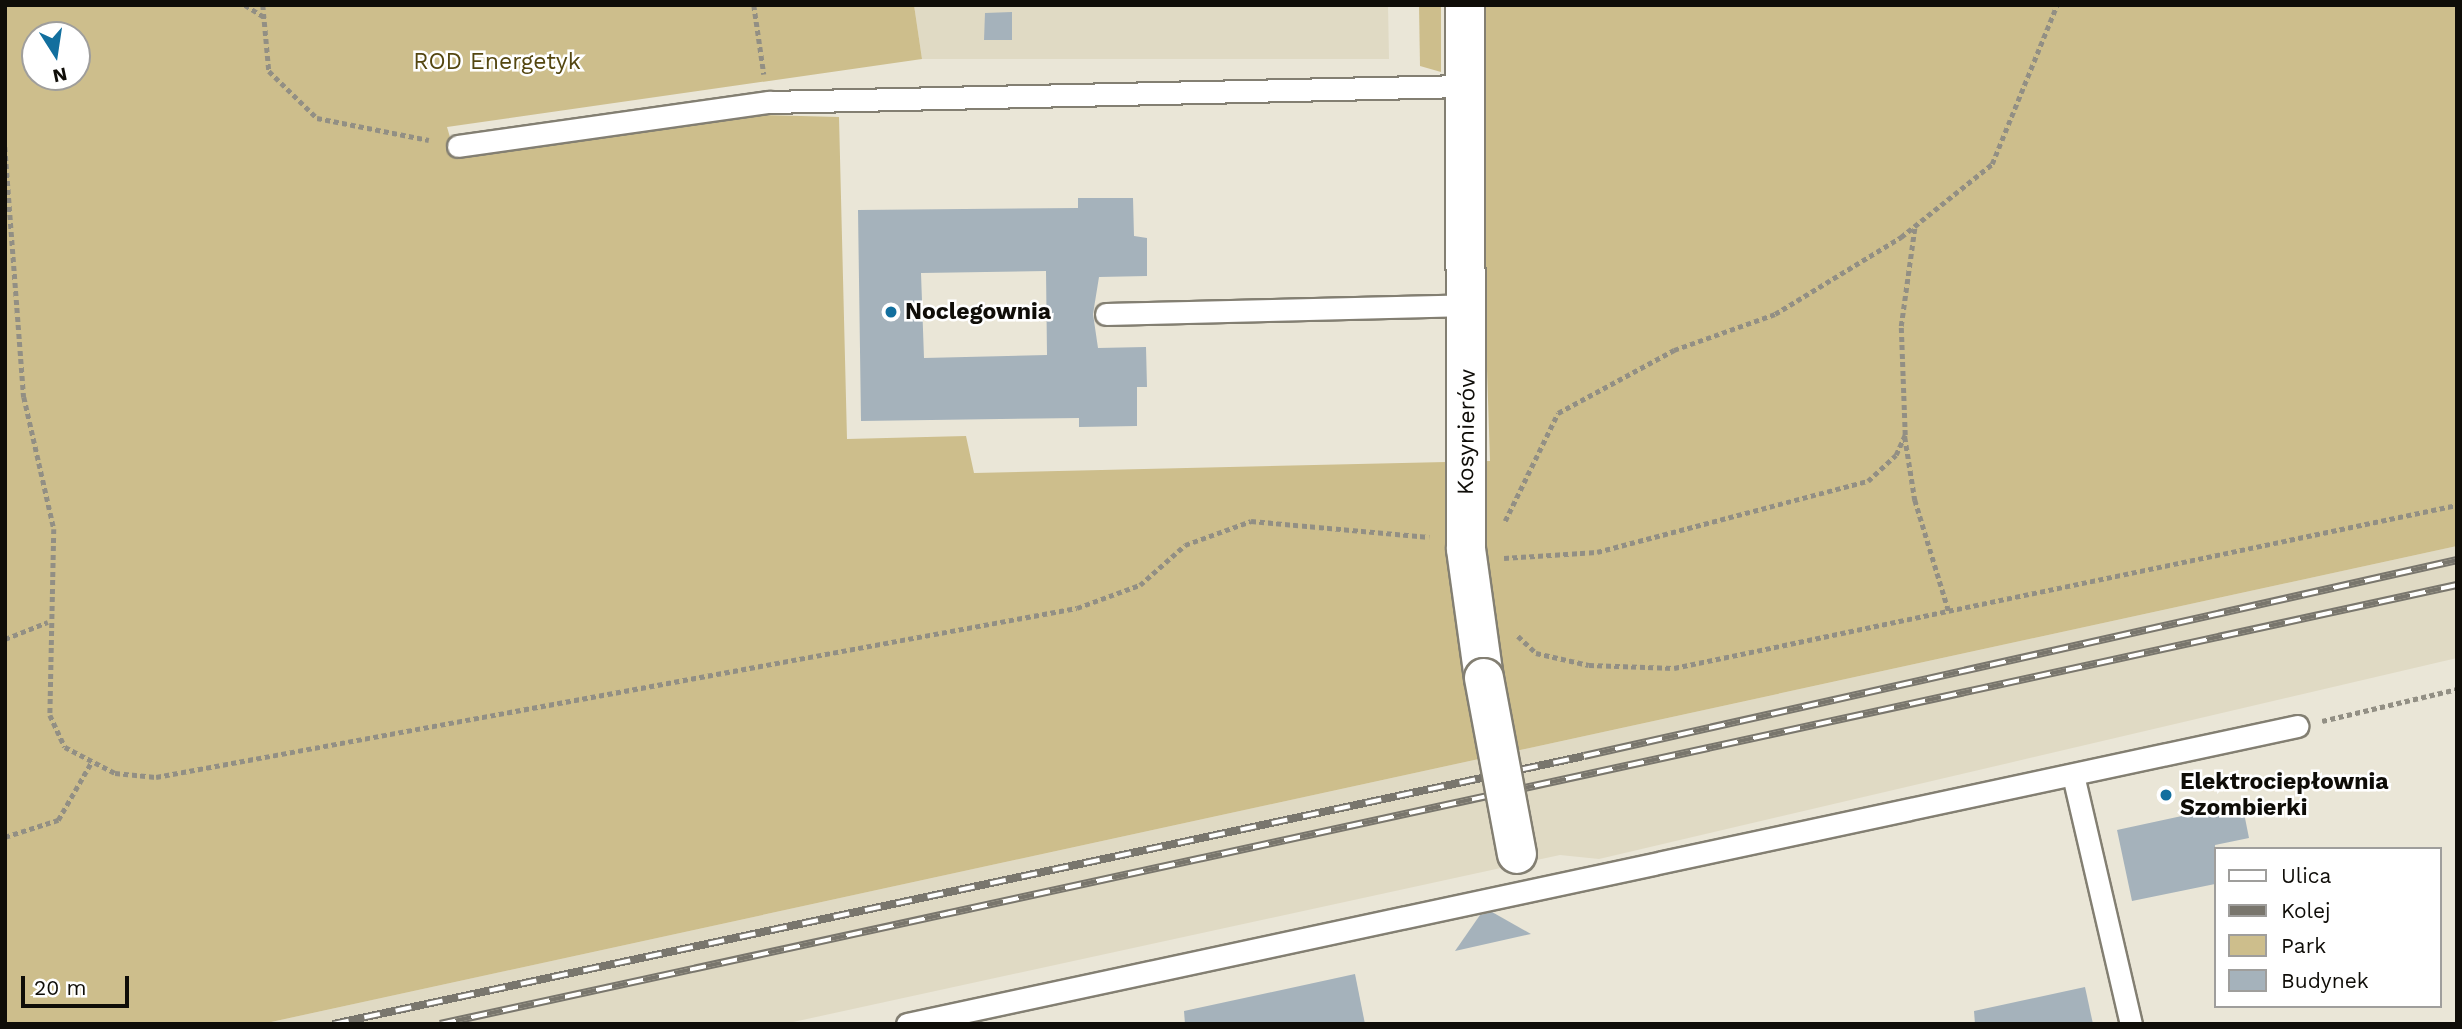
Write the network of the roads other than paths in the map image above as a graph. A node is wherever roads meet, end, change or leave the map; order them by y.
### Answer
1 (1465, 5) edge
2 (1464, 86) junction
3 (458, 146) road end
4 (1469, 305) junction
5 (1106, 314) dead end
6 (2297, 726) road end
7 (2073, 775) junction
8 (1517, 854) joint
9 (1525, 892) junction
10 (907, 1024) edge
11 (2132, 1024) edge

1 - 2 street, Kosynierów
2 - 3 lane
2 - 4 street, Kosynierów
4 - 5 lane
4 - 8 street, Kosynierów, bridge
6 - 7 lane
7 - 9 lane
7 - 11 lane
8 - 9 lane
9 - 10 lane

